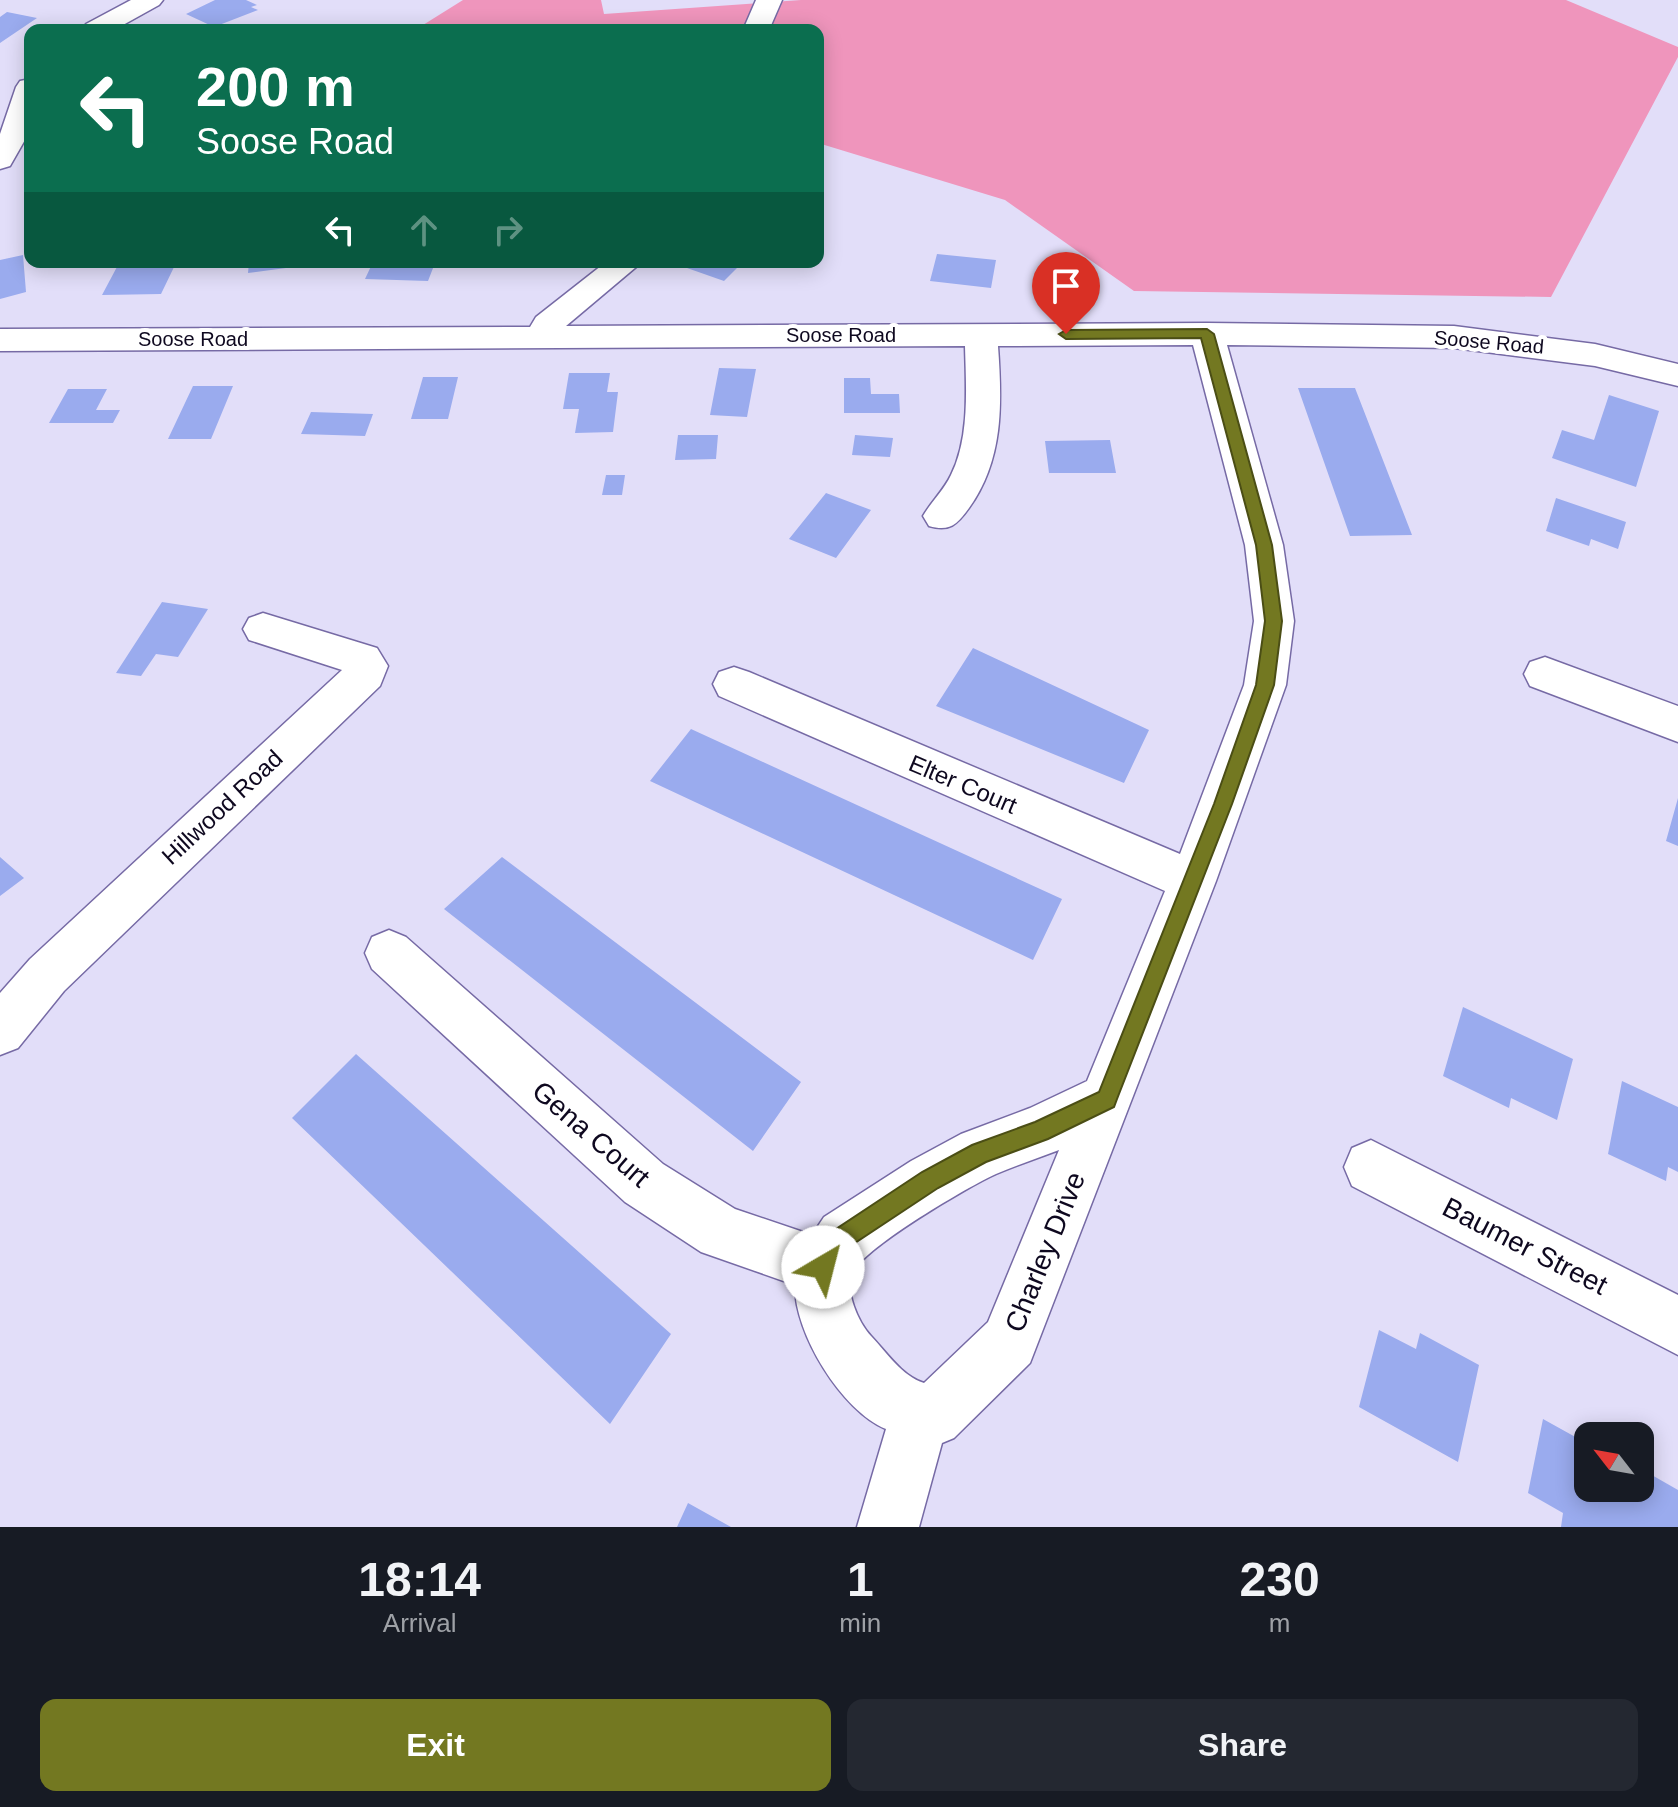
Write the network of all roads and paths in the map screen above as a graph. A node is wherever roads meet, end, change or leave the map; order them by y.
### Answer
1 (150, 0) edge
2 (769, 0) edge
3 (106, 24) edge
4 (759, 24) edge
5 (24, 105) edge
6 (0, 160) edge
7 (618, 268) edge
8 (1207, 334) junction
9 (981, 335) junction
10 (540, 337) junction
11 (0, 340) edge
12 (1678, 375) edge
13 (942, 516) dead end
14 (263, 629) dead end
15 (1545, 674) dead end
16 (734, 684) dead end
17 (1678, 724) edge
18 (1193, 881) junction
19 (389, 953) dead end
20 (0, 1031) edge
21 (1107, 1099) junction
22 (1371, 1167) dead end
23 (823, 1267) junction
24 (1678, 1326) edge
25 (921, 1412) junction
26 (888, 1527) edge

1 - 3 street
2 - 4 street
5 - 6 street
7 - 10 street
8 - 9 street, Soose Road
8 - 12 street, Soose Road
8 - 18 street, Charley Drive
9 - 10 street, Soose Road
9 - 13 street
10 - 11 street, Soose Road
14 - 20 street, Hillwood Road
15 - 17 street
16 - 18 street, Elter Court
18 - 21 street, Charley Drive
19 - 23 street, Gena Court
21 - 23 street
21 - 25 street, Charley Drive
22 - 24 street, Baumer Street
23 - 25 street
25 - 26 street

